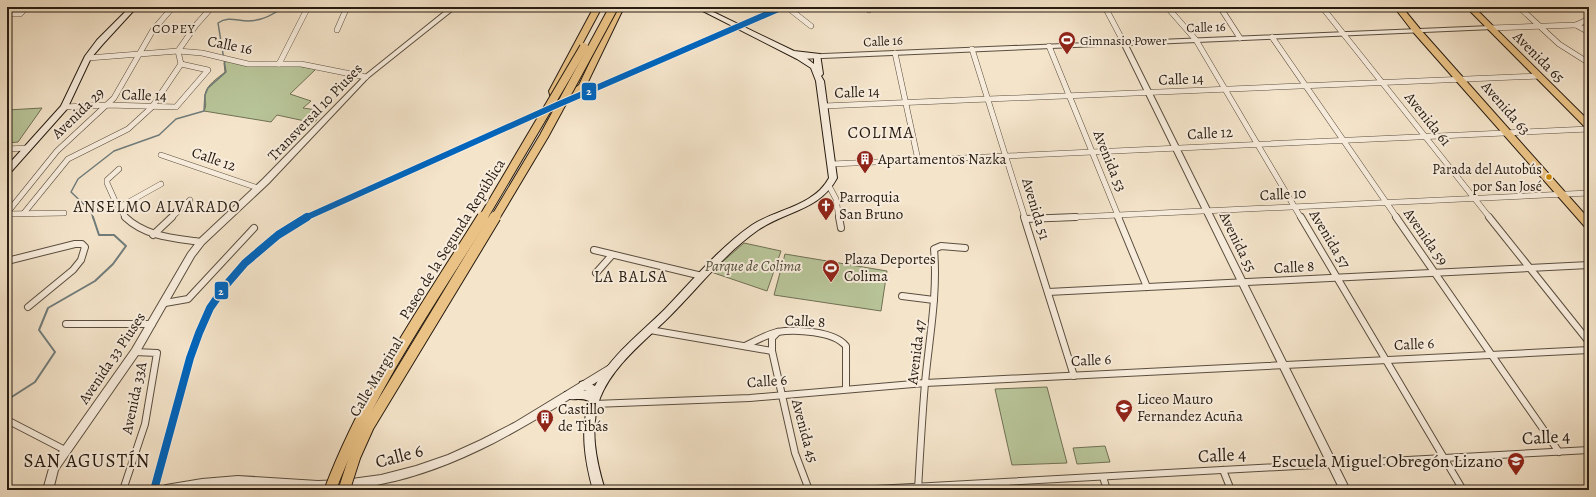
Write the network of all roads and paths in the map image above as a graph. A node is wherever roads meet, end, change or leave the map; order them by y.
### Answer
1 (27, 7) edge
2 (134, 7) edge
3 (174, 7) edge
4 (212, 7) edge
5 (308, 7) edge
6 (347, 7) edge
7 (454, 7) edge
8 (598, 7) edge
9 (605, 7) edge
10 (614, 7) edge
11 (620, 7) edge
12 (698, 7) edge
13 (798, 7) edge
14 (1105, 7) edge
15 (1167, 7) edge
16 (1220, 7) edge
17 (1322, 7) edge
18 (1470, 7) edge
19 (1533, 7) edge
20 (1399, 8) edge
21 (1520, 8) edge
22 (7, 14) edge
23 (1589, 19) edge
24 (1576, 25) junction
25 (811, 26) dead end
26 (1540, 27) junction
27 (1491, 28) junction
28 (337, 30) dead end
29 (1417, 31) junction
30 (1589, 32) edge
31 (1344, 34) junction
32 (1272, 37) junction
33 (1240, 38) junction
34 (1196, 40) junction
35 (1124, 43) junction
36 (1049, 46) junction
37 (972, 49) junction
38 (178, 51) junction
39 (788, 51) junction
40 (894, 53) junction
41 (138, 54) junction
42 (817, 56) junction
43 (800, 57) junction
44 (88, 58) junction
45 (1589, 63) edge
46 (181, 64) junction
47 (279, 64) junction
48 (1539, 76) junction
49 (366, 77) junction
50 (1459, 79) junction
51 (820, 81) junction
52 (1383, 83) junction
53 (1306, 86) junction
54 (1226, 89) junction
55 (1149, 92) junction
56 (1070, 96) junction
57 (561, 99) junction
58 (988, 99) junction
59 (906, 102) junction
60 (108, 105) junction
61 (824, 106) junction
62 (64, 107) junction
63 (152, 107) junction
64 (1589, 126) edge
65 (1589, 129) edge
66 (1507, 132) junction
67 (1426, 137) junction
68 (1344, 140) junction
69 (1258, 144) junction
70 (28, 148) junction
71 (1176, 148) junction
72 (7, 149) edge
73 (1092, 152) junction
74 (161, 155) dead end
75 (1006, 156) junction
76 (918, 160) junction
77 (832, 164) junction
78 (119, 168) dead end
79 (7, 171) edge
80 (161, 184) dead end
81 (829, 186) junction
82 (258, 188) junction
83 (1589, 193) edge
84 (1561, 194) junction
85 (1474, 197) junction
86 (190, 200) dead end
87 (1386, 202) junction
88 (1295, 206) junction
89 (118, 208) junction
90 (1207, 210) junction
91 (7, 213) edge
92 (24, 213) junction
93 (64, 213) dead end
94 (1118, 214) junction
95 (1025, 219) junction
96 (1589, 225) edge
97 (254, 228) dead end
98 (841, 228) dead end
99 (153, 234) junction
100 (201, 242) junction
101 (965, 248) dead end
102 (594, 250) dead end
103 (612, 255) junction
104 (7, 261) edge
105 (1589, 265) edge
106 (1530, 268) junction
107 (596, 273) dead end
108 (1435, 273) junction
109 (702, 276) junction
110 (1337, 278) junction
111 (1243, 282) junction
112 (1147, 287) junction
113 (1048, 292) junction
114 (902, 296) dead end
115 (934, 300) junction
116 (165, 303) junction
117 (28, 307) dead end
118 (66, 324) dead end
119 (152, 324) junction
120 (650, 330) junction
121 (778, 332) junction
122 (1589, 342) edge
123 (745, 346) junction
124 (1589, 350) edge
125 (772, 351) junction
126 (135, 352) junction
127 (1492, 355) junction
128 (1386, 360) junction
129 (616, 365) junction
130 (1284, 366) junction
131 (1074, 376) junction
132 (924, 384) junction
133 (584, 385) junction
134 (846, 389) junction
135 (569, 395) junction
136 (782, 395) junction
137 (595, 399) junction
138 (7, 420) edge
139 (65, 450) junction
140 (1589, 450) edge
141 (1559, 452) junction
142 (1444, 458) junction
143 (1332, 464) junction
144 (1223, 470) junction
145 (1103, 476) junction
146 (1006, 482) junction
147 (918, 488) edge
148 (338, 489) edge
149 (48, 490) edge
150 (122, 490) edge
151 (166, 490) edge
152 (599, 490) edge
153 (809, 490) edge
154 (857, 490) edge
155 (1008, 490) edge
156 (1107, 490) edge
157 (1231, 490) edge
158 (1345, 490) edge
159 (1463, 490) edge

1 - 22 street
2 - 44 main road
3 - 41 street, Avenida 29
4 - 38 street
5 - 47 street
6 - 28 street
7 - 49 street, Transversal 10 Piuses
8 - 57 main road
9 - 148 main road, Paseo de la Segunda República, bridge
10 - 148 main road, Paseo de la Segunda República, bridge
11 - 57 main road
12 - 39 main road
13 - 25 street
14 - 35 street, Avenida 55
15 - 34 street, Avenida 57
16 - 33 street
17 - 31 street, Avenida 61
18 - 27 main road, Avenida 65
19 - 21 street
20 - 29 main road, Avenida 63
21 - 26 street
23 - 24 street, Calle 16
24 - 26 street, Calle 16
24 - 30 street
26 - 27 street, Calle 16
26 - 45 street
27 - 29 street, Calle 16
27 - 48 main road, Avenida 65
29 - 31 street, Calle 16
29 - 50 main road, Avenida 63
31 - 32 street, Calle 16
31 - 52 street, Avenida 61
32 - 33 street, Calle 16
32 - 53 street, Avenida 59
33 - 34 street, Calle 16
34 - 35 street, Calle 16
34 - 54 street, Avenida 57
35 - 36 street, Calle 16
35 - 55 street, Avenida 55
36 - 37 street, Calle 16
36 - 56 street, Avenida 53
37 - 40 street, Calle 16
37 - 58 street, Avenida 51
38 - 41 street, Calle 16
38 - 46 street
38 - 47 street, Calle 16
39 - 42 main road
39 - 43 main road
40 - 42 street, Calle 16
40 - 59 street
41 - 44 street, Calle 16
41 - 60 street, Avenida 29
42 - 43 street, Calle 16
42 - 51 main road
43 - 51 main road
44 - 62 main road
46 - 63 street
46 - 63 street, Calle 14
47 - 49 street, Calle 16
48 - 50 street, Calle 14
48 - 64 main road, Avenida 65
49 - 82 street, Transversal 10 Piuses
50 - 52 street, Calle 14
50 - 66 main road, Avenida 63
51 - 61 main road
52 - 53 street, Calle 14
52 - 67 street, Avenida 61
53 - 54 street, Calle 14
53 - 68 street, Avenida 59
54 - 55 street, Calle 14
54 - 69 street, Avenida 57
55 - 56 street, Calle 14
55 - 71 street, Avenida 55
56 - 58 street, Calle 14
56 - 73 street, Avenida 53
57 - 148 street, Calle Marginal
58 - 59 street, Calle 14
58 - 75 street, Avenida 51
59 - 61 street, Calle 14
59 - 76 street
60 - 62 street, Calle 14
60 - 63 street, Calle 14
60 - 91 street, Avenida 29
61 - 77 main road
62 - 70 main road
63 - 92 street
65 - 66 street, Calle 12
66 - 67 street, Calle 12
66 - 84 main road, Avenida 63
67 - 68 street, Calle 12
67 - 85 street, Avenida 61
68 - 69 street, Calle 12
68 - 87 street, Avenida 59
69 - 71 street, Calle 12
69 - 88 street, Avenida 57
70 - 72 street
70 - 79 main road
71 - 73 street, Calle 12
71 - 90 street, Avenida 55
73 - 75 street, Calle 12
73 - 94 street, Avenida 53
74 - 82 street, Calle 12
75 - 76 street, Calle 12
75 - 95 street, Avenida 51
76 - 77 street, Calle 12
77 - 81 main road
78 - 89 street
80 - 89 street
81 - 98 street
81 - 109 main road
82 - 100 street, Transversal 10 Piuses
83 - 84 street, Calle 10
84 - 85 street, Calle 10
84 - 96 main road, Avenida 63
85 - 87 street, Calle 10
85 - 106 street, Avenida 61
86 - 99 street
87 - 88 street, Calle 10
87 - 108 street, Avenida 59
88 - 90 street, Calle 10
88 - 110 street, Avenida 57
89 - 99 street
90 - 94 street, Calle 10
90 - 111 street, Avenida 55
91 - 92 street
92 - 93 street
94 - 95 street, Calle 10
94 - 112 street, Avenida 53
95 - 113 street, Avenida 51
97 - 116 street
99 - 100 street
100 - 116 street, Avenida 33 Piuses
101 - 115 street, Avenida 47
102 - 103 street
103 - 107 street
103 - 109 street
104 - 117 street
105 - 106 street, Calle 8
106 - 108 street, Calle 8
106 - 122 street, Avenida 61
108 - 110 street, Calle 8
108 - 127 street, Avenida 59
109 - 120 main road
110 - 111 street, Calle 8
110 - 128 street, Avenida 57
111 - 112 street, Calle 8
111 - 130 street, Avenida 55
112 - 113 street, Calle 8
113 - 131 street, Avenida 51
114 - 115 street
115 - 132 street, Avenida 47
116 - 119 street, Avenida 33 Piuses
118 - 119 street
119 - 126 street, Avenida 33 Piuses
120 - 123 street
120 - 129 main road
121 - 123 street, Calle 8
121 - 125 street, Avenida 45
121 - 134 street, Calle 8
123 - 125 street
124 - 127 street, Calle 6
125 - 136 street, Avenida 45
126 - 139 street, Avenida 33 Piuses
126 - 150 street, Avenida 33A
127 - 128 street, Calle 6
127 - 141 street, Avenida 59
128 - 130 street, Calle 6
128 - 142 street, Avenida 57
129 - 133 street, Calle 6
129 - 137 main road
130 - 131 street, Calle 6
130 - 143 street, Avenida 55
131 - 132 street, Calle 6
132 - 134 street, Calle 6
132 - 147 street, Avenida 47
133 - 135 street, Calle 6
133 - 137 main road
134 - 136 street, Calle 6
135 - 137 main road
135 - 148 street, Calle 6
136 - 137 street, Calle 6
136 - 153 street, Avenida 45
137 - 152 main road
138 - 139 street
139 - 149 street, Avenida 33 Piuses
140 - 141 street, Calle 4
141 - 142 street, Calle 4
142 - 143 street, Calle 4
142 - 159 street, Avenida 57
143 - 144 street, Calle 4
143 - 158 street, Avenida 55
144 - 145 street, Calle 4
144 - 157 street
145 - 146 street, Calle 4
145 - 156 street
146 - 147 street, Calle 4
146 - 155 street
147 - 154 street, Calle 4
148 - 151 street, Calle 6

